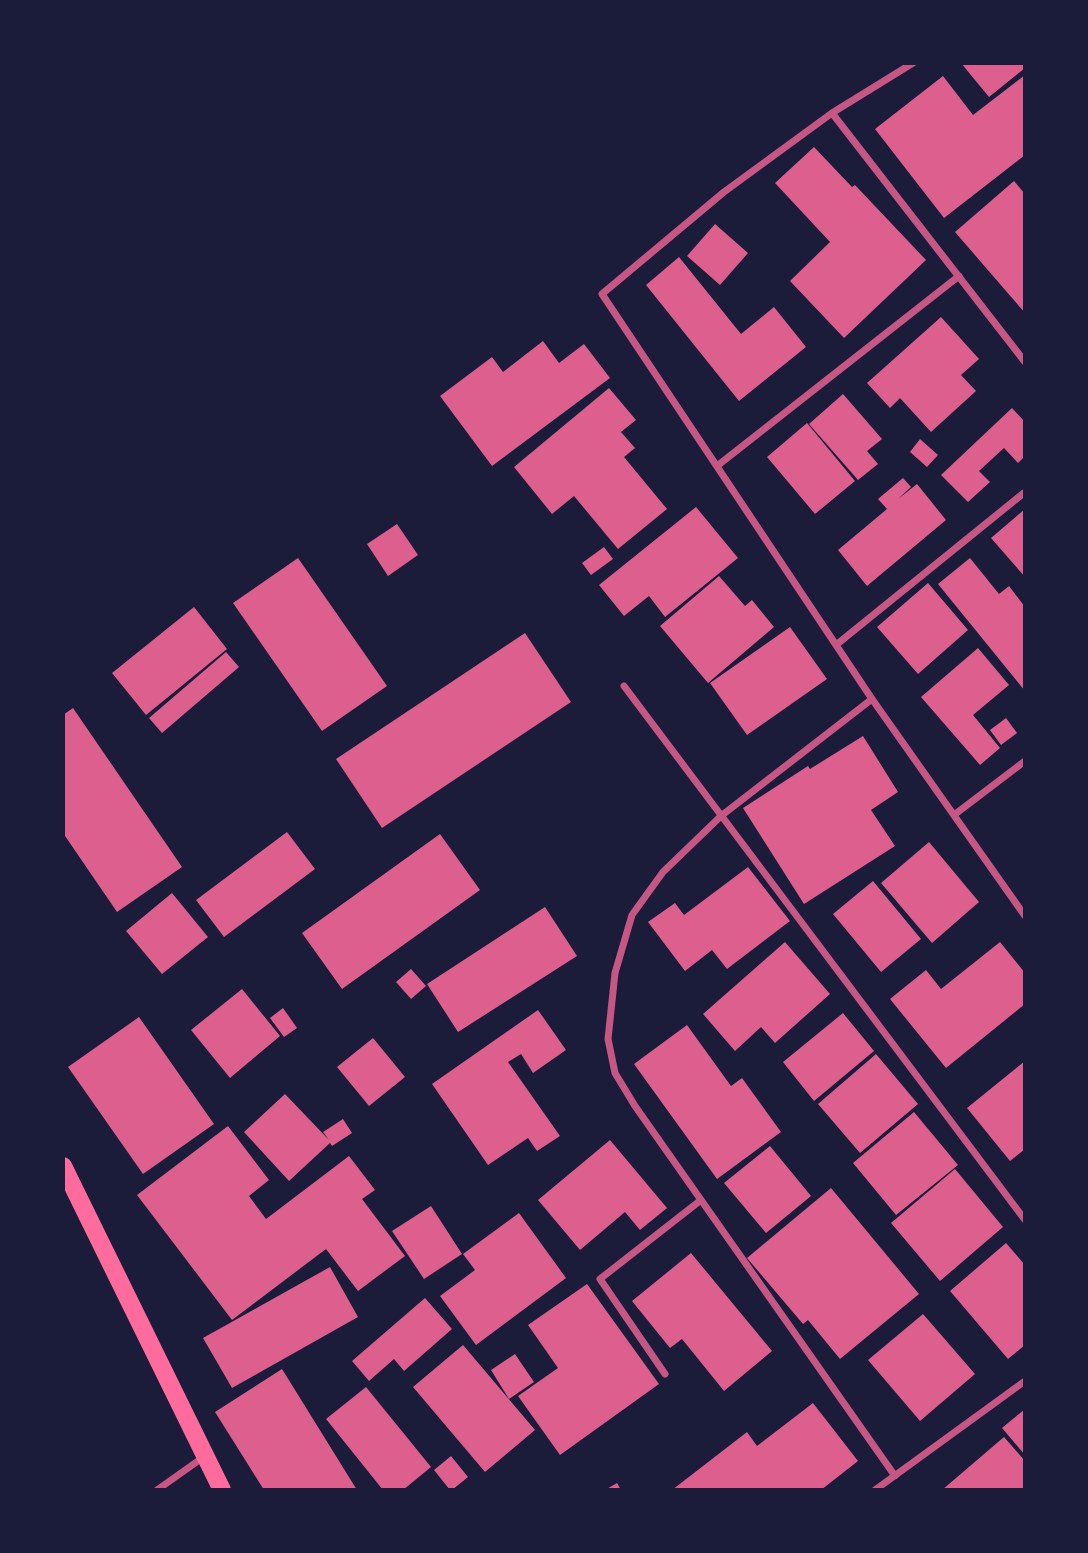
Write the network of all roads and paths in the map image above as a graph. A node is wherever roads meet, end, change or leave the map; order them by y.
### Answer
1 (913, 63) edge
2 (832, 113) junction
3 (958, 276) junction
4 (1025, 362) edge
5 (717, 466) junction
6 (1025, 492) edge
7 (836, 645) junction
8 (624, 686) dead end
9 (872, 699) junction
10 (1025, 761) edge
11 (954, 815) junction
12 (721, 816) junction
13 (1025, 916) edge
14 (63, 1166) edge
15 (701, 1200) junction
16 (1025, 1220) edge
17 (665, 1374) dead end
18 (1025, 1381) edge
19 (206, 1456) junction
20 (895, 1476) junction
21 (157, 1490) edge
22 (222, 1490) edge
23 (875, 1490) edge

1 - 2 street
2 - 3 street
2 - 5 street
3 - 4 street
3 - 5 street
5 - 7 street
6 - 7 street
7 - 9 street
8 - 12 street
9 - 11 street
9 - 12 street
10 - 11 street
11 - 13 street
12 - 15 street
12 - 16 street
14 - 19 main road
15 - 17 street
15 - 20 street
18 - 20 street
19 - 21 street
19 - 22 main road
20 - 23 street

